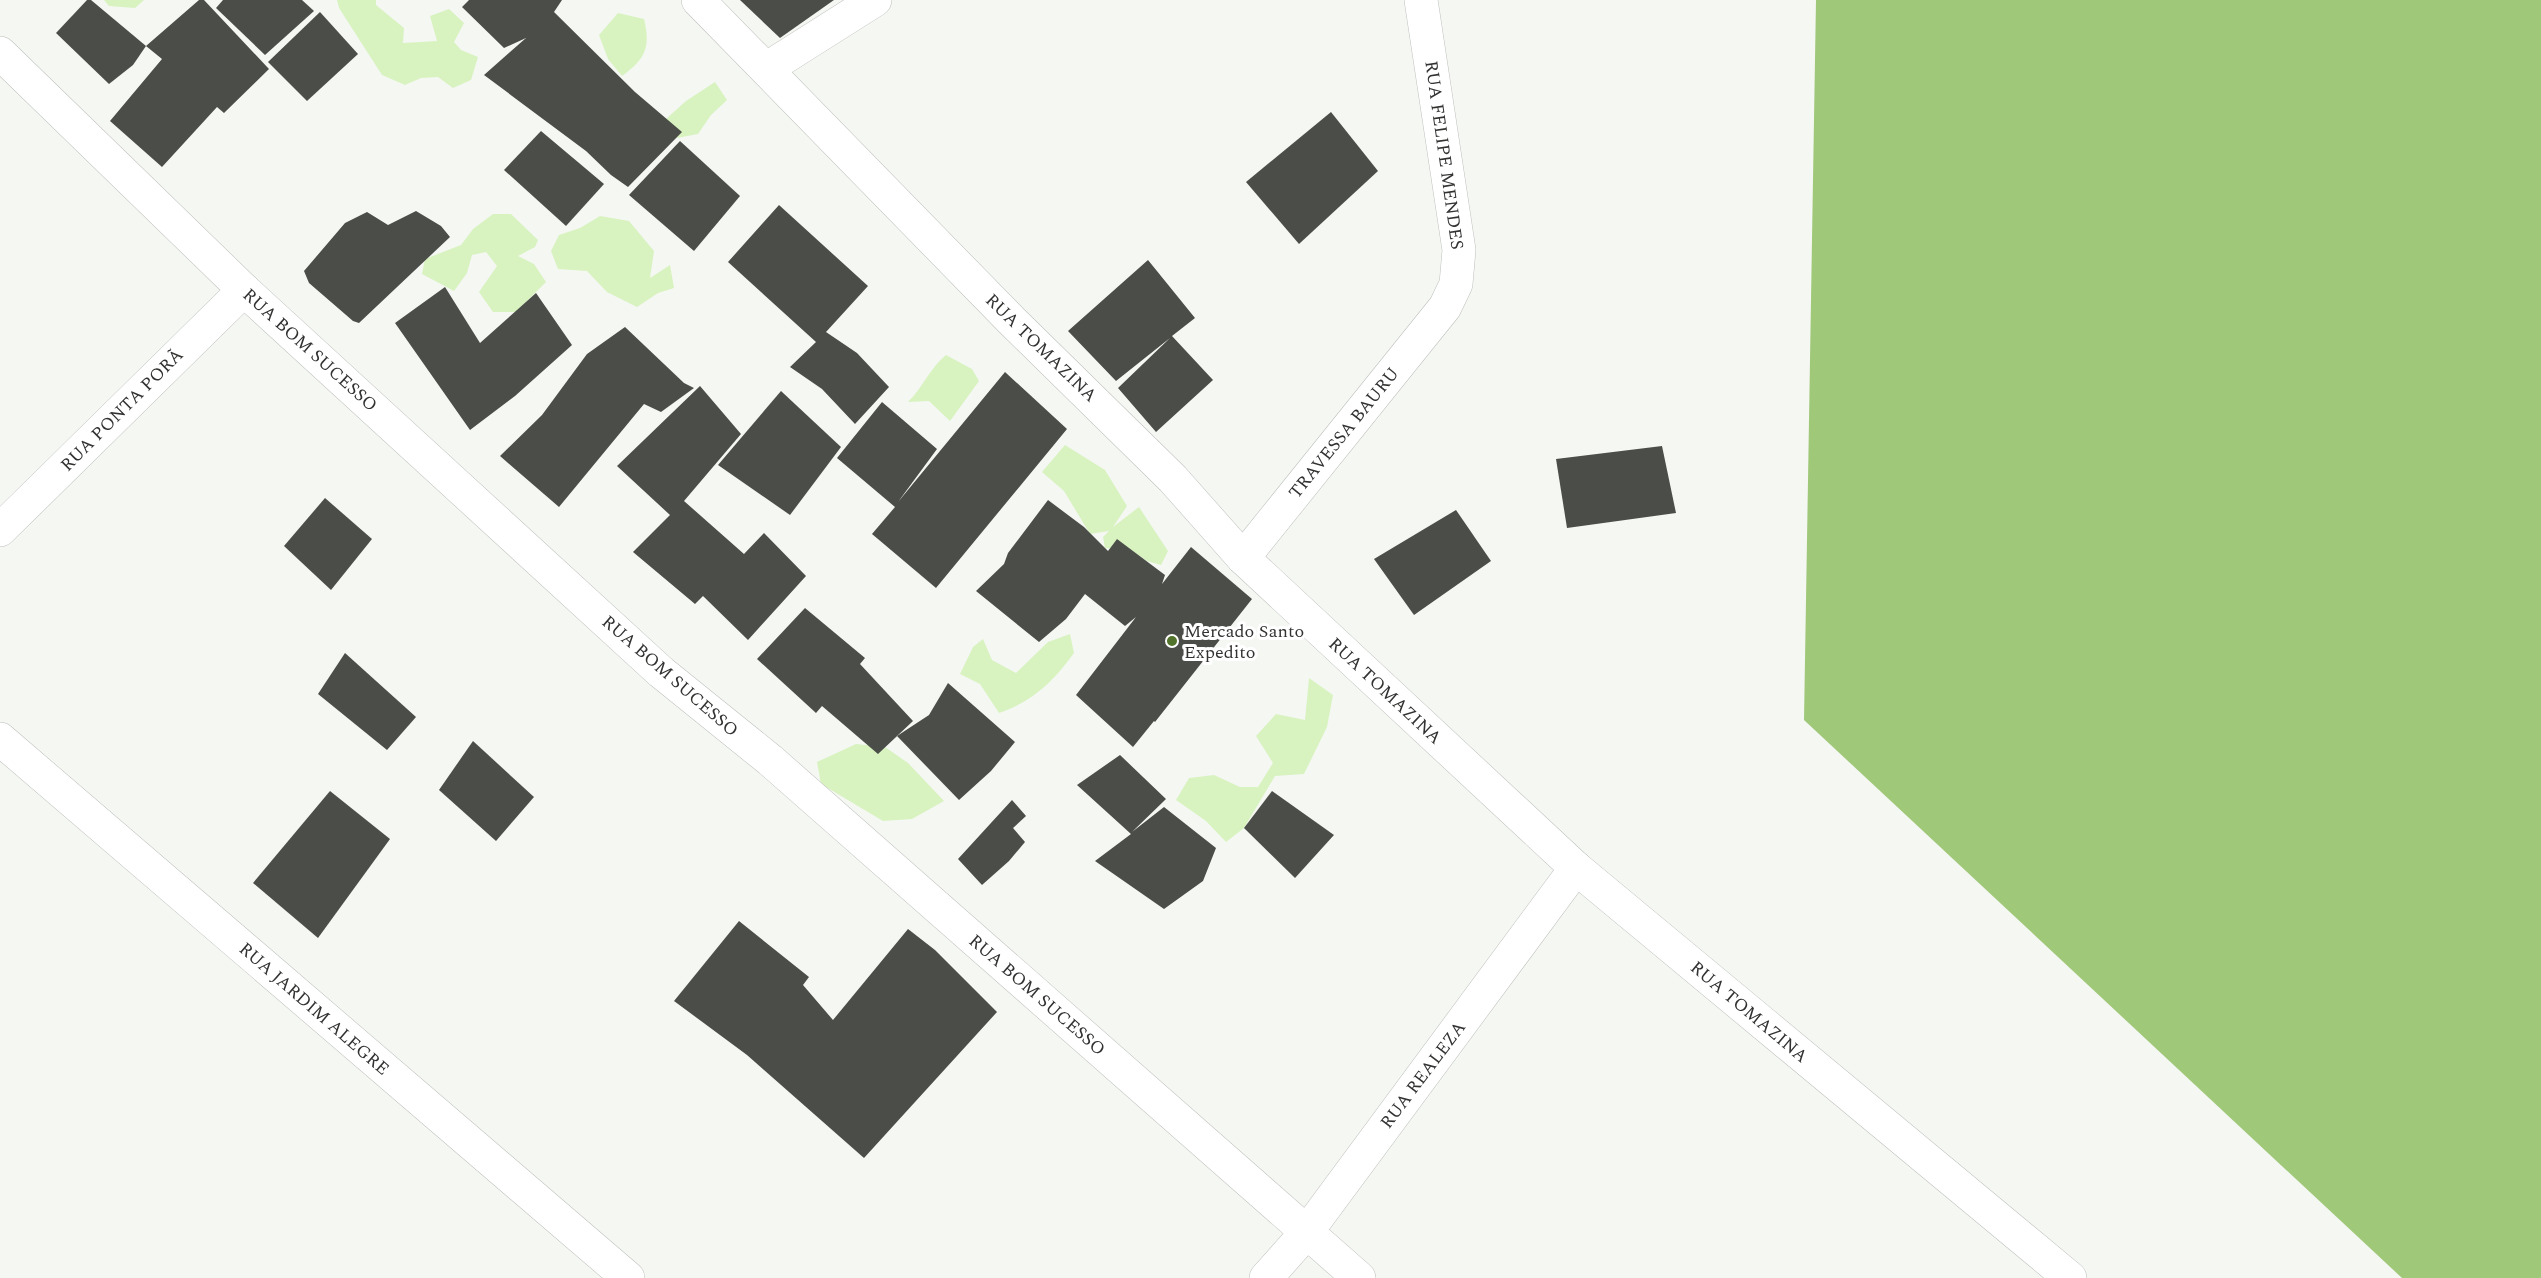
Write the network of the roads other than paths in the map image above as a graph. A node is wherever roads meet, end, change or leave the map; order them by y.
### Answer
1 (698, 0) edge
2 (875, 0) edge
3 (1421, 0) edge
4 (0, 53) edge
5 (766, 69) junction
6 (244, 290) junction
7 (1445, 307) joint
8 (0, 530) edge
9 (1243, 558) junction
10 (0, 739) edge
11 (1576, 868) junction
12 (1306, 1233) junction
13 (2056, 1273) edge
14 (628, 1278) edge
15 (1266, 1278) edge
16 (1359, 1278) edge

1 - 5 street, RUA TOMAZINA
2 - 5 street
3 - 7 street, RUA FELIPE MENDES
4 - 6 street, RUA BOM SUCESSO
5 - 9 street, RUA TOMAZINA
6 - 8 street, RUA PONTA PORÃ
6 - 12 street, RUA BOM SUCESSO
7 - 9 street, TRAVESSA BAURU
9 - 11 street, RUA TOMAZINA
10 - 14 street, RUA JARDIM ALEGRE
11 - 12 street, RUA REALEZA
11 - 13 street, RUA TOMAZINA
12 - 15 street, RUA REALEZA
12 - 16 street, RUA BOM SUCESSO

